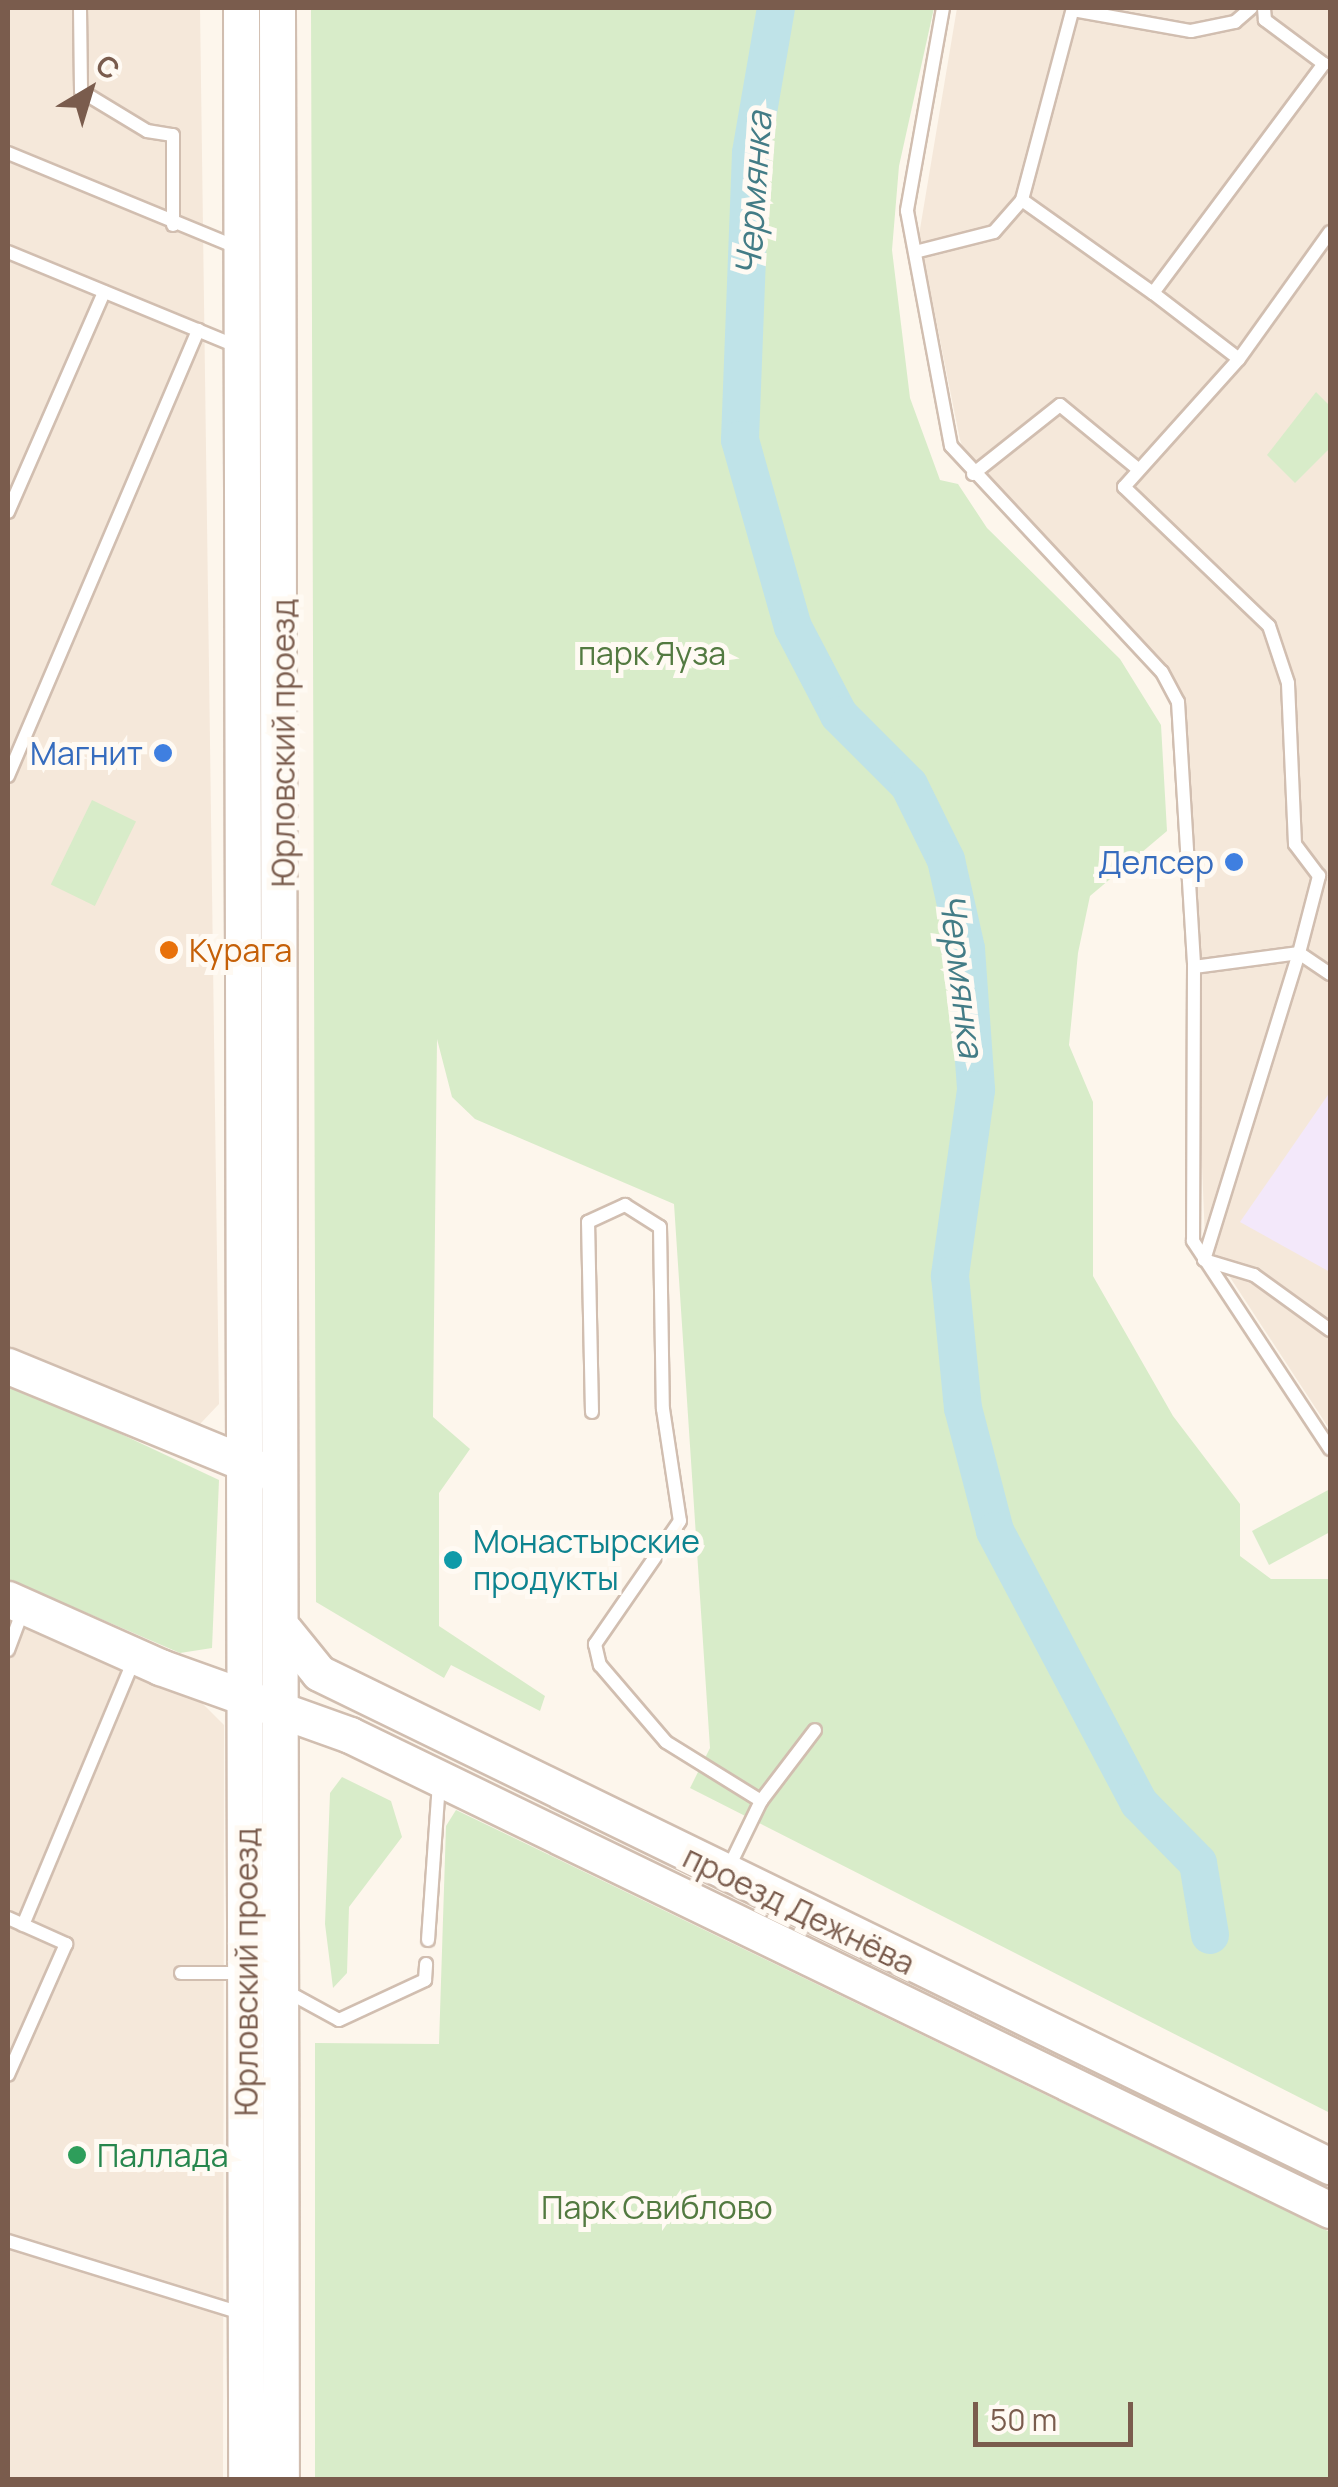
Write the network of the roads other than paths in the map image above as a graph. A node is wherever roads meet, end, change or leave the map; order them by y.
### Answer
1 (80, 8) edge
2 (241, 8) edge
3 (277, 8) edge
4 (942, 8) edge
5 (1250, 8) edge
6 (1264, 8) edge
7 (1073, 9) edge
8 (8, 153) edge
9 (1022, 200) junction
10 (173, 225) junction
11 (1330, 232) edge
12 (246, 250) junction
13 (8, 252) edge
14 (915, 252) junction
15 (104, 292) junction
16 (1153, 292) junction
17 (198, 330) junction
18 (247, 351) junction
19 (1239, 359) junction
20 (1138, 469) junction
21 (972, 474) junction
22 (8, 512) edge
23 (8, 776) edge
24 (1325, 880) edge
25 (1299, 953) junction
26 (1194, 967) junction
27 (1330, 974) edge
28 (1204, 1260) junction
29 (1330, 1330) edge
30 (8, 1366) edge
31 (592, 1412) dead end
32 (1330, 1449) edge
33 (245, 1464) junction
34 (281, 1478) junction
35 (16, 1602) edge
36 (285, 1631) junction
37 (8, 1650) edge
38 (135, 1657) junction
39 (246, 1700) junction
40 (284, 1712) junction
41 (814, 1730) dead end
42 (439, 1779) junction
43 (762, 1801) junction
44 (725, 1875) junction
45 (8, 1918) edge
46 (24, 1925) junction
47 (428, 1940) dead end
48 (426, 1964) dead end
49 (181, 1973) dead end
50 (246, 1973) junction
51 (281, 1988) junction
52 (8, 2075) edge
53 (1330, 2166) edge
54 (1330, 2210) edge
55 (8, 2241) edge
56 (246, 2314) junction
57 (281, 2327) junction
58 (246, 2480) edge
59 (281, 2480) edge

1 - 10 lane
2 - 12 main road, Юрловский проезд
3 - 34 main road, Юрловский проезд
4 - 14 lane
5 - 7 lane
6 - 16 lane
7 - 9 lane
8 - 10 lane
9 - 14 lane
9 - 16 lane
10 - 12 lane
11 - 19 lane
12 - 18 main road, Юрловский проезд
13 - 15 lane
14 - 21 lane
15 - 17 lane
15 - 22 lane
16 - 19 lane
17 - 18 lane
17 - 23 lane
18 - 33 main road, Юрловский проезд
19 - 20 lane
20 - 21 lane
20 - 24 lane
21 - 26 lane
24 - 25 lane
25 - 26 lane
25 - 27 lane
25 - 28 lane
26 - 28 lane
28 - 29 lane
28 - 32 lane
30 - 33 main road
31 - 43 lane
33 - 34 main road
33 - 39 main road, Юрловский проезд
34 - 36 main road, Юрловский проезд
35 - 37 lane
35 - 38 main road, проезд Дежнёва
36 - 40 main road, Юрловский проезд
36 - 44 main road, проезд Дежнёва
38 - 39 main road, проезд Дежнёва
38 - 46 lane
39 - 40 main road, проезд Дежнёва
39 - 50 main road, Юрловский проезд
40 - 42 main road, проезд Дежнёва
40 - 51 main road, Юрловский проезд
41 - 43 lane
42 - 47 lane
42 - 54 main road, проезд Дежнёва
43 - 44 lane
44 - 53 main road, проезд Дежнёва
45 - 46 lane
46 - 52 lane
48 - 51 lane
49 - 50 lane
50 - 56 main road, Юрловский проезд
51 - 57 main road, Юрловский проезд
55 - 56 lane
56 - 57 lane
56 - 58 main road, Юрловский проезд
57 - 59 main road, Юрловский проезд

